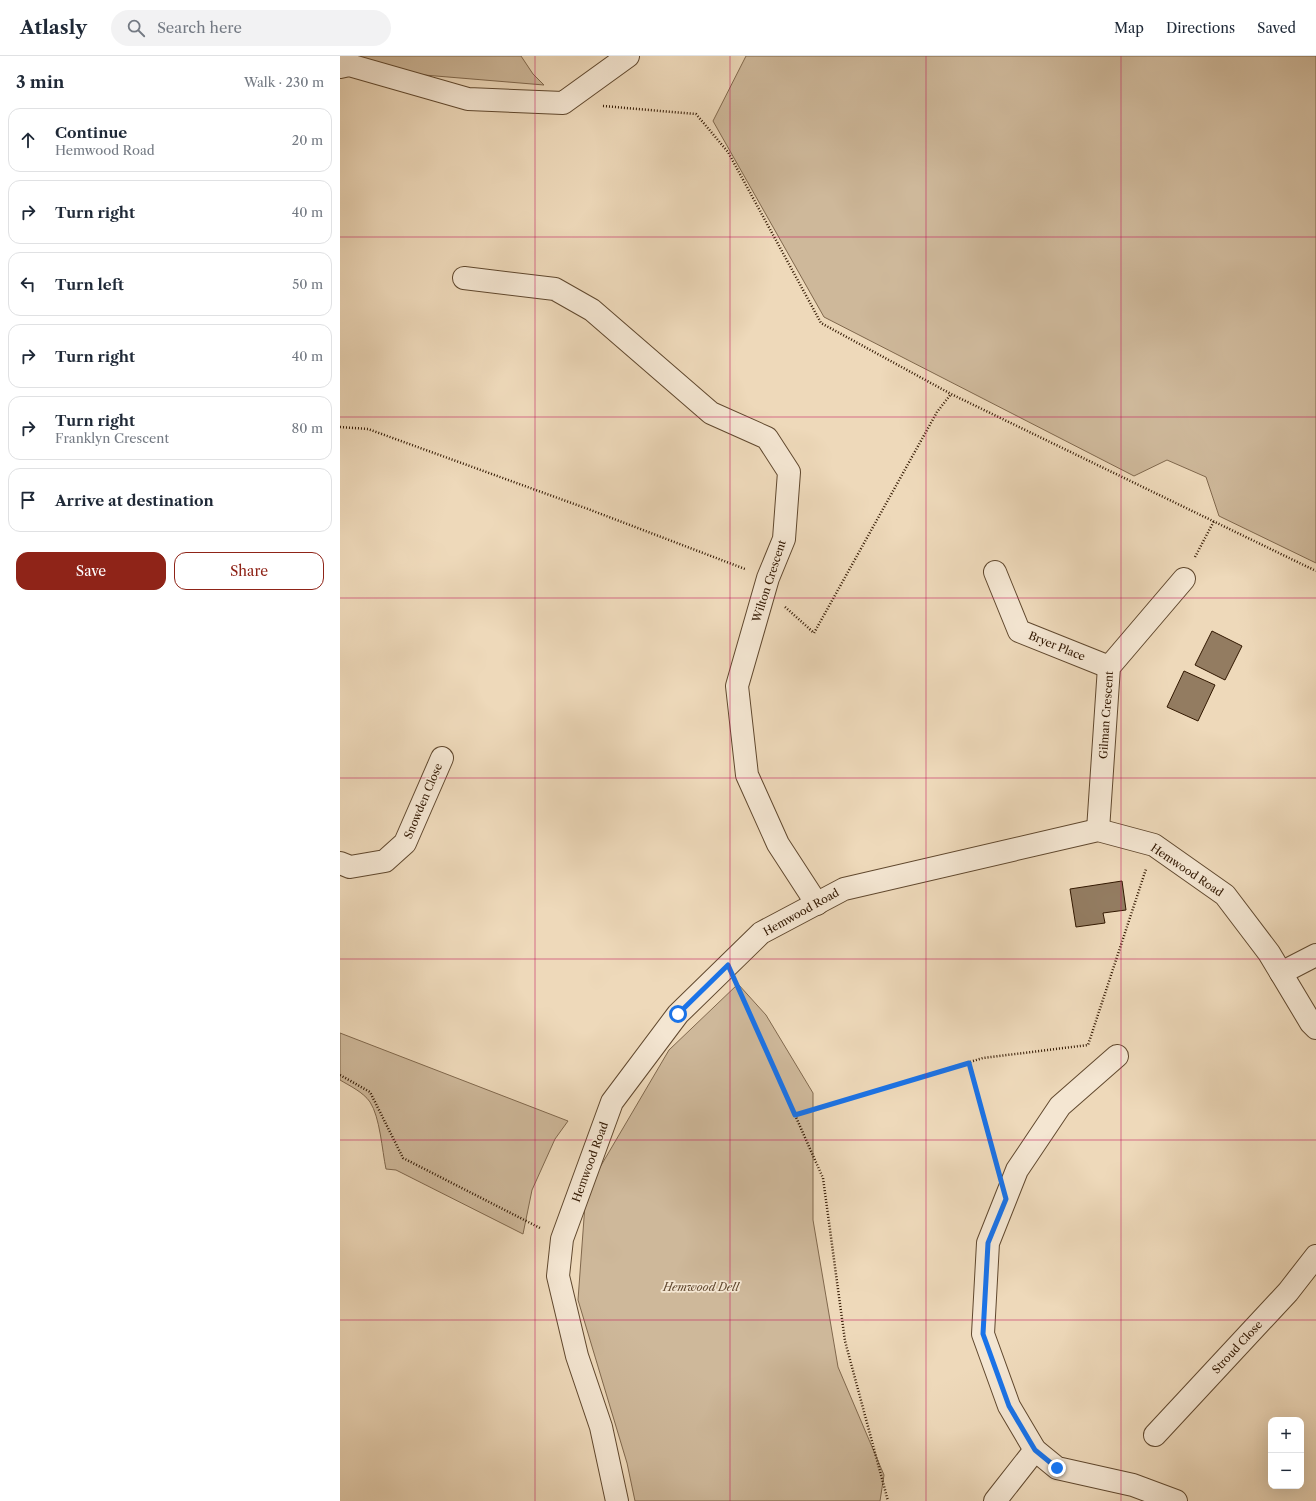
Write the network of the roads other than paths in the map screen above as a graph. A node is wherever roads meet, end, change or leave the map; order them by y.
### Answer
1 (628, 56) edge
2 (340, 67) edge
3 (464, 278) dead end
4 (995, 572) dead end
5 (1184, 579) road end
6 (1109, 667) junction
7 (442, 758) dead end
8 (1098, 830) junction
9 (340, 862) edge
10 (817, 904) junction
11 (1316, 955) edge
12 (1281, 973) junction
13 (1316, 1028) edge
14 (1117, 1056) dead end
15 (1316, 1256) edge
16 (1155, 1435) dead end
17 (1035, 1450) junction
18 (617, 1501) edge
19 (995, 1501) edge
20 (1176, 1501) edge

1 - 2 street
3 - 10 street, Wilton Crescent
4 - 6 street, Bryer Place
5 - 6 street, Gilman Crescent
6 - 8 street, Gilman Crescent
7 - 9 street, Snowden Close
8 - 10 street, Hemwood Road
8 - 12 street, Hemwood Road
10 - 18 street, Hemwood Road
11 - 12 street
12 - 13 street, Hemwood Road
14 - 17 street
15 - 16 street, Stroud Close
17 - 19 street
17 - 20 street

